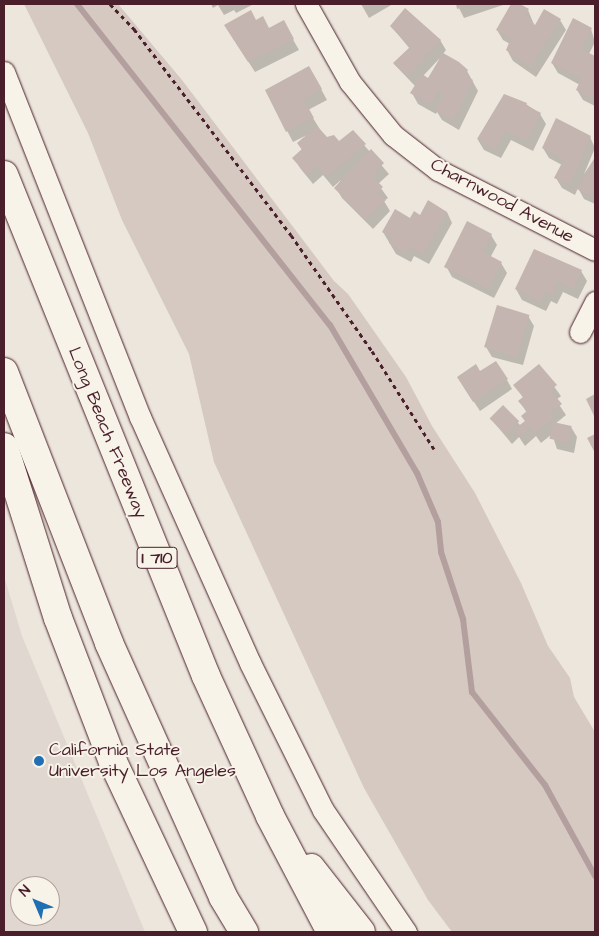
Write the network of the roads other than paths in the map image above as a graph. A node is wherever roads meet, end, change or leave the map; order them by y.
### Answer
1 (306, 4) edge
2 (4, 72) edge
3 (4, 175) edge
4 (595, 250) edge
5 (595, 302) edge
6 (580, 332) dead end
7 (4, 372) edge
8 (4, 447) edge
9 (270, 816) junction
10 (223, 897) junction
11 (193, 932) edge
12 (238, 932) edge
13 (244, 932) edge
14 (331, 932) edge
15 (361, 932) edge
16 (406, 932) edge

1 - 4 street, Charnwood Avenue
2 - 16 street
3 - 9 highway, Long Beach Freeway / I 710
5 - 6 street
7 - 10 highway
8 - 11 highway
9 - 14 highway, Long Beach Freeway / I 710
9 - 15 highway
10 - 12 highway
10 - 13 highway

